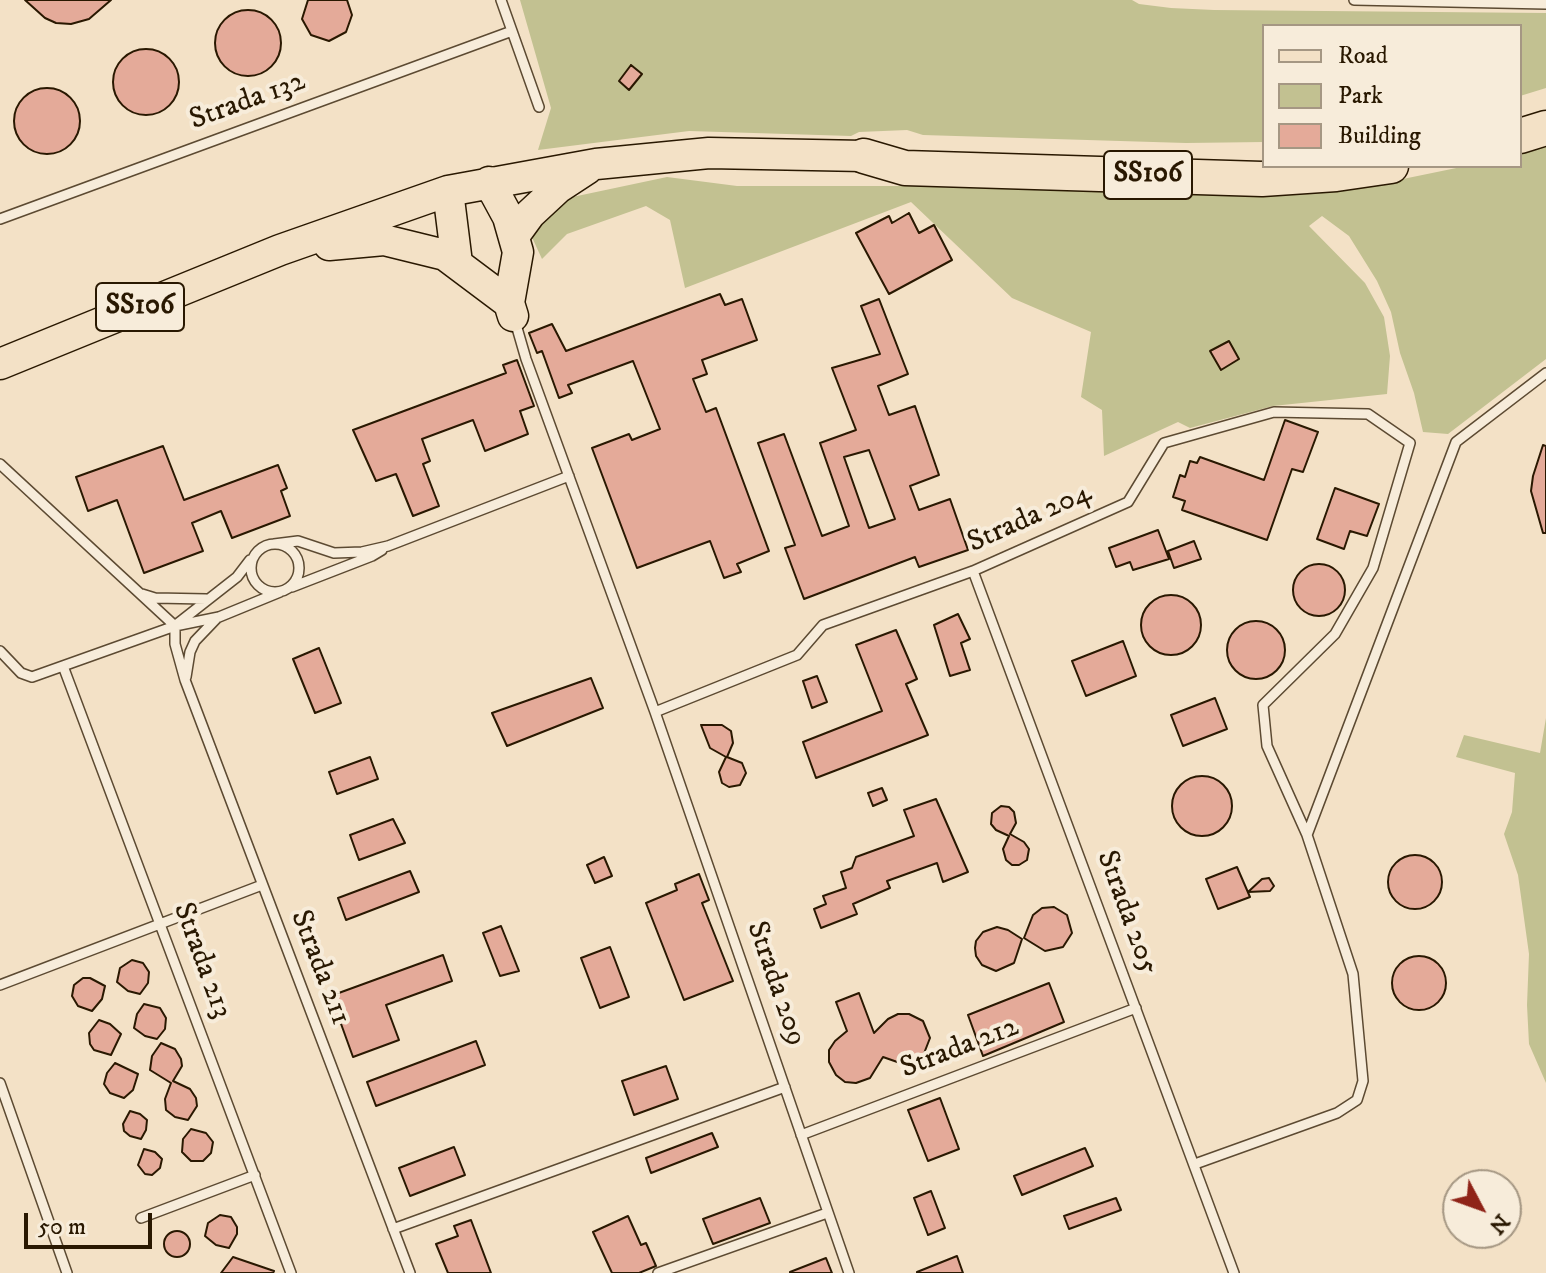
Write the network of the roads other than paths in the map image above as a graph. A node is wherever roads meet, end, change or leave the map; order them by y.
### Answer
1 (501, 0) edge
2 (1354, 0) edge
3 (1546, 4) edge
4 (512, 31) junction
5 (1546, 103) edge
6 (539, 107) dead end
7 (1522, 110) edge
8 (1546, 128) edge
9 (1522, 135) edge
10 (1262, 155) edge
11 (864, 156) junction
12 (596, 164) junction
13 (1377, 168) edge
14 (489, 182) junction
15 (448, 191) junction
16 (0, 219) edge
17 (514, 236) junction
18 (280, 250) junction
19 (457, 263) junction
20 (511, 310) junction
21 (0, 364) edge
22 (1546, 373) edge
23 (0, 464) edge
24 (569, 476) junction
25 (274, 544) junction
26 (388, 546) junction
27 (254, 555) junction
28 (973, 571) junction
29 (284, 590) junction
30 (135, 591) junction
31 (206, 599) junction
32 (219, 617) junction
33 (175, 626) junction
34 (0, 651) edge
35 (63, 666) junction
36 (185, 680) junction
37 (655, 712) junction
38 (1307, 835) junction
39 (262, 885) junction
40 (162, 923) junction
41 (0, 985) edge
42 (1136, 1008) junction
43 (0, 1083) edge
44 (785, 1087) junction
45 (801, 1135) junction
46 (1195, 1164) junction
47 (255, 1175) junction
48 (827, 1213) junction
49 (141, 1218) dead end
50 (393, 1229) junction
51 (67, 1273) edge
52 (291, 1273) edge
53 (410, 1273) edge
54 (658, 1273) edge
55 (849, 1273) edge
56 (1234, 1273) edge

1 - 4 lane
2 - 3 lane
4 - 6 lane
4 - 16 lane, Strada 132
5 - 7 highway
8 - 9 highway
10 - 11 highway, SS106
11 - 12 main road, SS106
11 - 13 highway, SS106
12 - 14 main road, SS106
12 - 17 main road
14 - 15 main road, SS106
14 - 17 main road
15 - 18 main road, SS106
15 - 19 main road
17 - 20 main road
18 - 19 main road
18 - 21 main road, SS106
19 - 20 main road
20 - 24 lane, Strada 209
22 - 38 lane
23 - 30 lane
24 - 26 lane
24 - 37 lane, Strada 209
25 - 26 lane
25 - 27 lane
25 - 29 lane
26 - 29 lane
27 - 29 lane
27 - 31 lane
28 - 37 lane, Strada 204
28 - 38 lane, Strada 204
28 - 42 lane, Strada 205
29 - 32 lane
30 - 31 lane
30 - 33 lane
31 - 33 lane
32 - 33 lane
32 - 36 lane
33 - 35 lane
33 - 36 lane, Strada 211
34 - 35 lane
35 - 40 lane, Strada 213
36 - 39 lane, Strada 211
37 - 44 lane, Strada 209
38 - 46 lane
39 - 40 lane
39 - 50 lane, Strada 211
40 - 41 lane
40 - 47 lane, Strada 213
42 - 45 lane, Strada 212
42 - 46 lane, Strada 205
43 - 51 lane
44 - 45 lane, Strada 209
44 - 50 lane
45 - 48 lane, Strada 209
46 - 56 lane, Strada 205
47 - 49 lane
47 - 52 lane, Strada 213
48 - 54 lane
48 - 55 lane, Strada 209
50 - 53 lane, Strada 211

